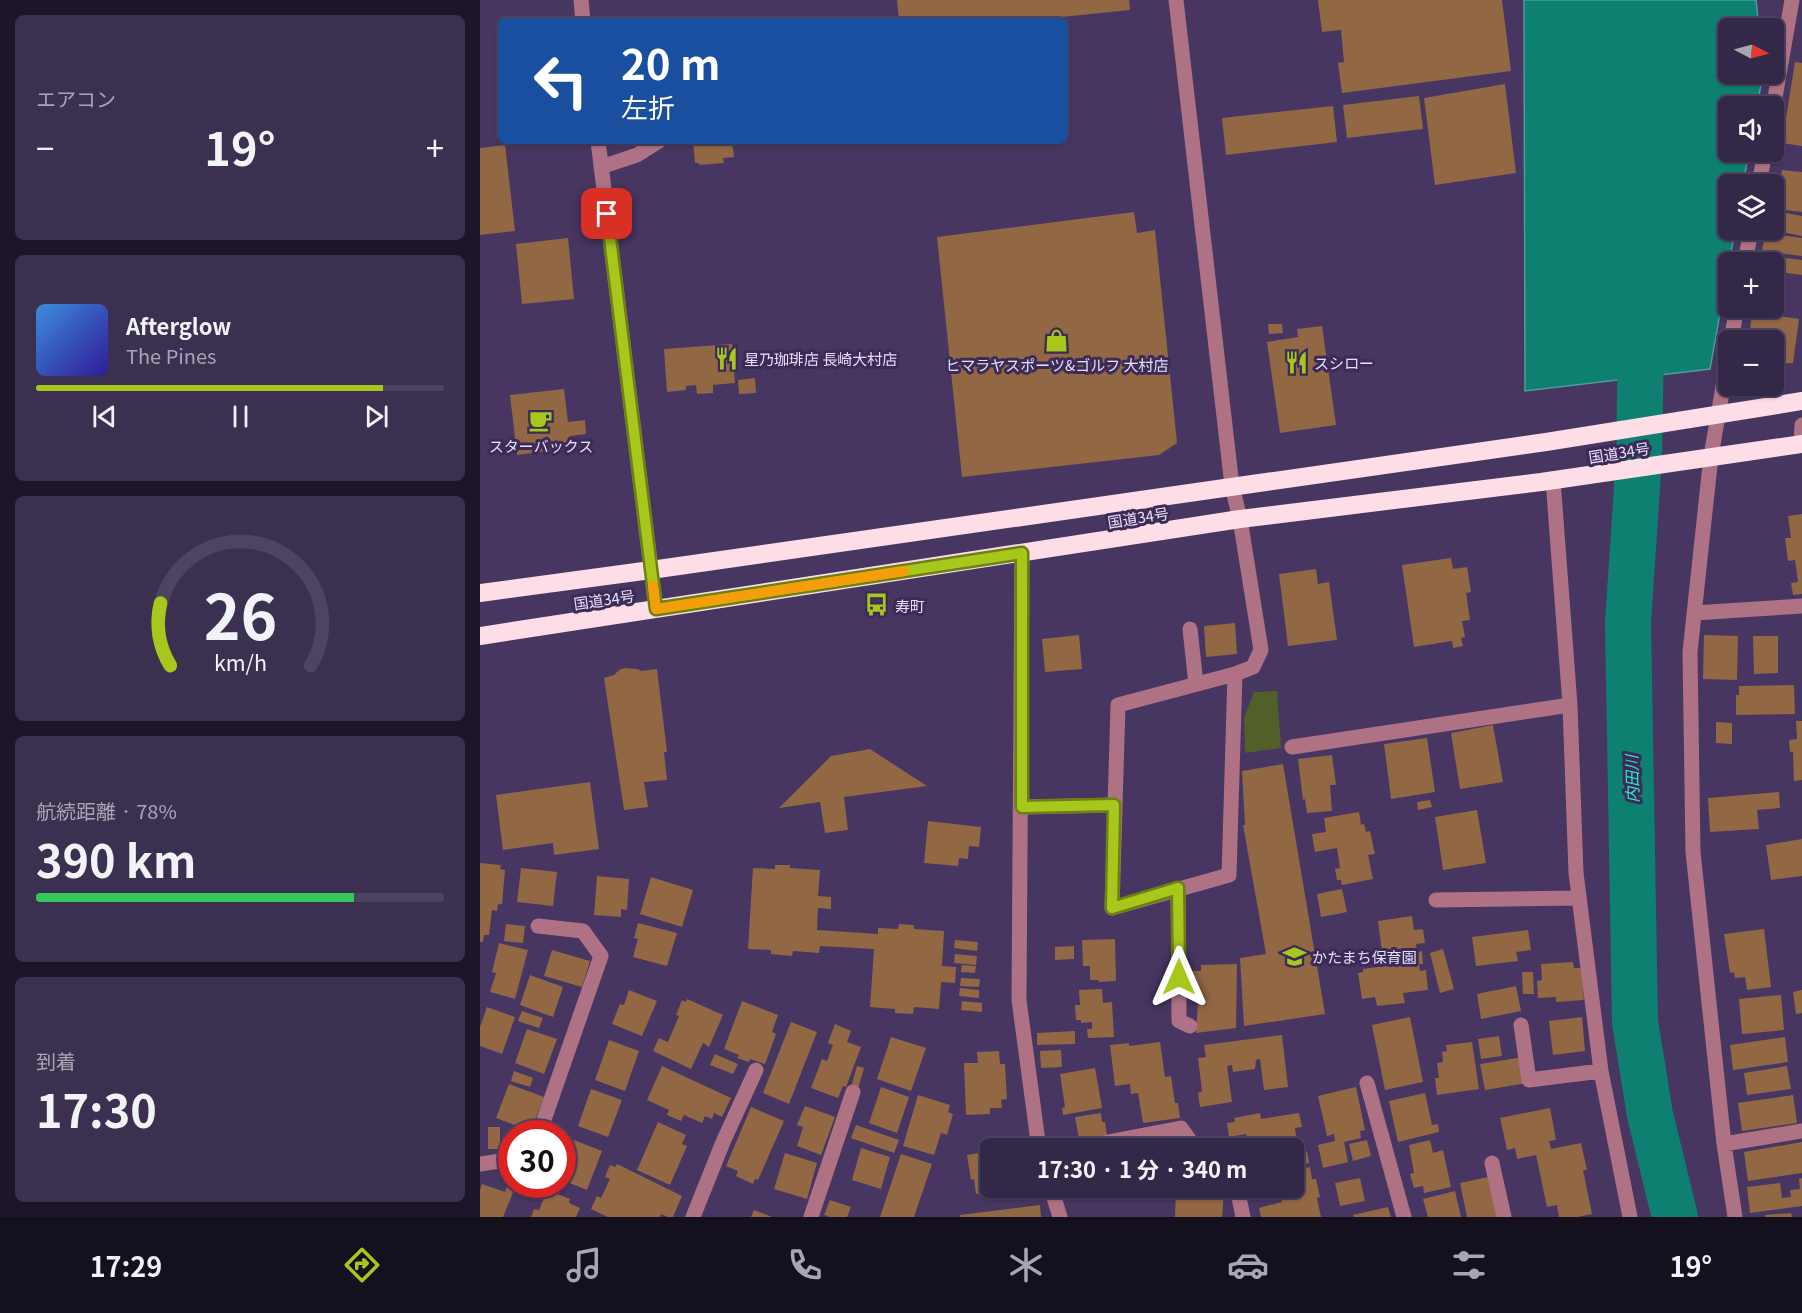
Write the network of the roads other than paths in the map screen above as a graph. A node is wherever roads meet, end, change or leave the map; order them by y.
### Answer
1 (581, 0) edge
2 (1176, 0) edge
3 (1792, 0) edge
4 (584, 18) edge
5 (1775, 96) edge
6 (598, 144) edge
7 (654, 144) edge
8 (601, 167) junction
9 (1721, 396) edge
10 (1802, 401) edge
11 (1718, 415) junction
12 (1802, 425) edge
13 (1802, 444) edge
14 (1711, 456) junction
15 (1553, 480) junction
16 (1232, 486) junction
17 (1240, 519) junction
18 (1022, 553) junction
19 (651, 570) junction
20 (480, 593) edge
21 (1802, 606) edge
22 (656, 609) junction
23 (1694, 613) junction
24 (1190, 629) dead end
25 (480, 636) edge
26 (1235, 674) junction
27 (1196, 684) junction
28 (1570, 705) junction
29 (1292, 747) dead end
30 (1114, 805) junction
31 (1022, 807) junction
32 (1178, 888) junction
33 (1579, 898) junction
34 (1436, 900) dead end
35 (538, 926) dead end
36 (1521, 1025) dead end
37 (1190, 1026) dead end
38 (756, 1070) dead end
39 (1601, 1071) junction
40 (1367, 1083) dead end
41 (854, 1092) dead end
42 (543, 1120) edge
43 (1802, 1131) edge
44 (1037, 1138) edge
45 (1129, 1138) edge
46 (1189, 1138) edge
47 (1724, 1144) junction
48 (498, 1161) edge
49 (1492, 1163) dead end
50 (480, 1164) edge
51 (1054, 1198) edge
52 (1239, 1198) edge
53 (693, 1217) edge
54 (811, 1217) edge
55 (1060, 1217) edge
56 (1242, 1217) edge
57 (1404, 1217) edge
58 (1504, 1217) edge
59 (1629, 1217) edge
60 (1735, 1217) edge

1 - 4 street
2 - 16 street
3 - 5 street
6 - 8 street
7 - 8 street
8 - 19 street
9 - 11 street
10 - 11 highway, 国道34号
11 - 14 street
11 - 16 highway, 国道34号
12 - 13 street
13 - 14 highway, 国道34号
14 - 15 highway, 国道34号
14 - 23 street
15 - 17 highway, 国道34号
15 - 28 street
16 - 17 street
16 - 19 highway, 国道34号
17 - 18 highway, 国道34号
17 - 26 street
18 - 22 highway, 国道34号
18 - 31 street
19 - 20 highway, 国道34号
19 - 22 street
21 - 23 street
22 - 25 highway, 国道34号
23 - 47 street
24 - 27 street
26 - 27 street
26 - 32 street
27 - 30 street
28 - 29 street
28 - 33 street
30 - 31 street
30 - 32 street
31 - 44 street
32 - 37 street
33 - 34 street
33 - 39 street
35 - 42 street
36 - 39 street
38 - 53 street
39 - 59 street
40 - 57 street
41 - 54 street
43 - 47 street
45 - 46 street
47 - 60 street
48 - 50 street
49 - 58 street
51 - 55 street
52 - 56 street

